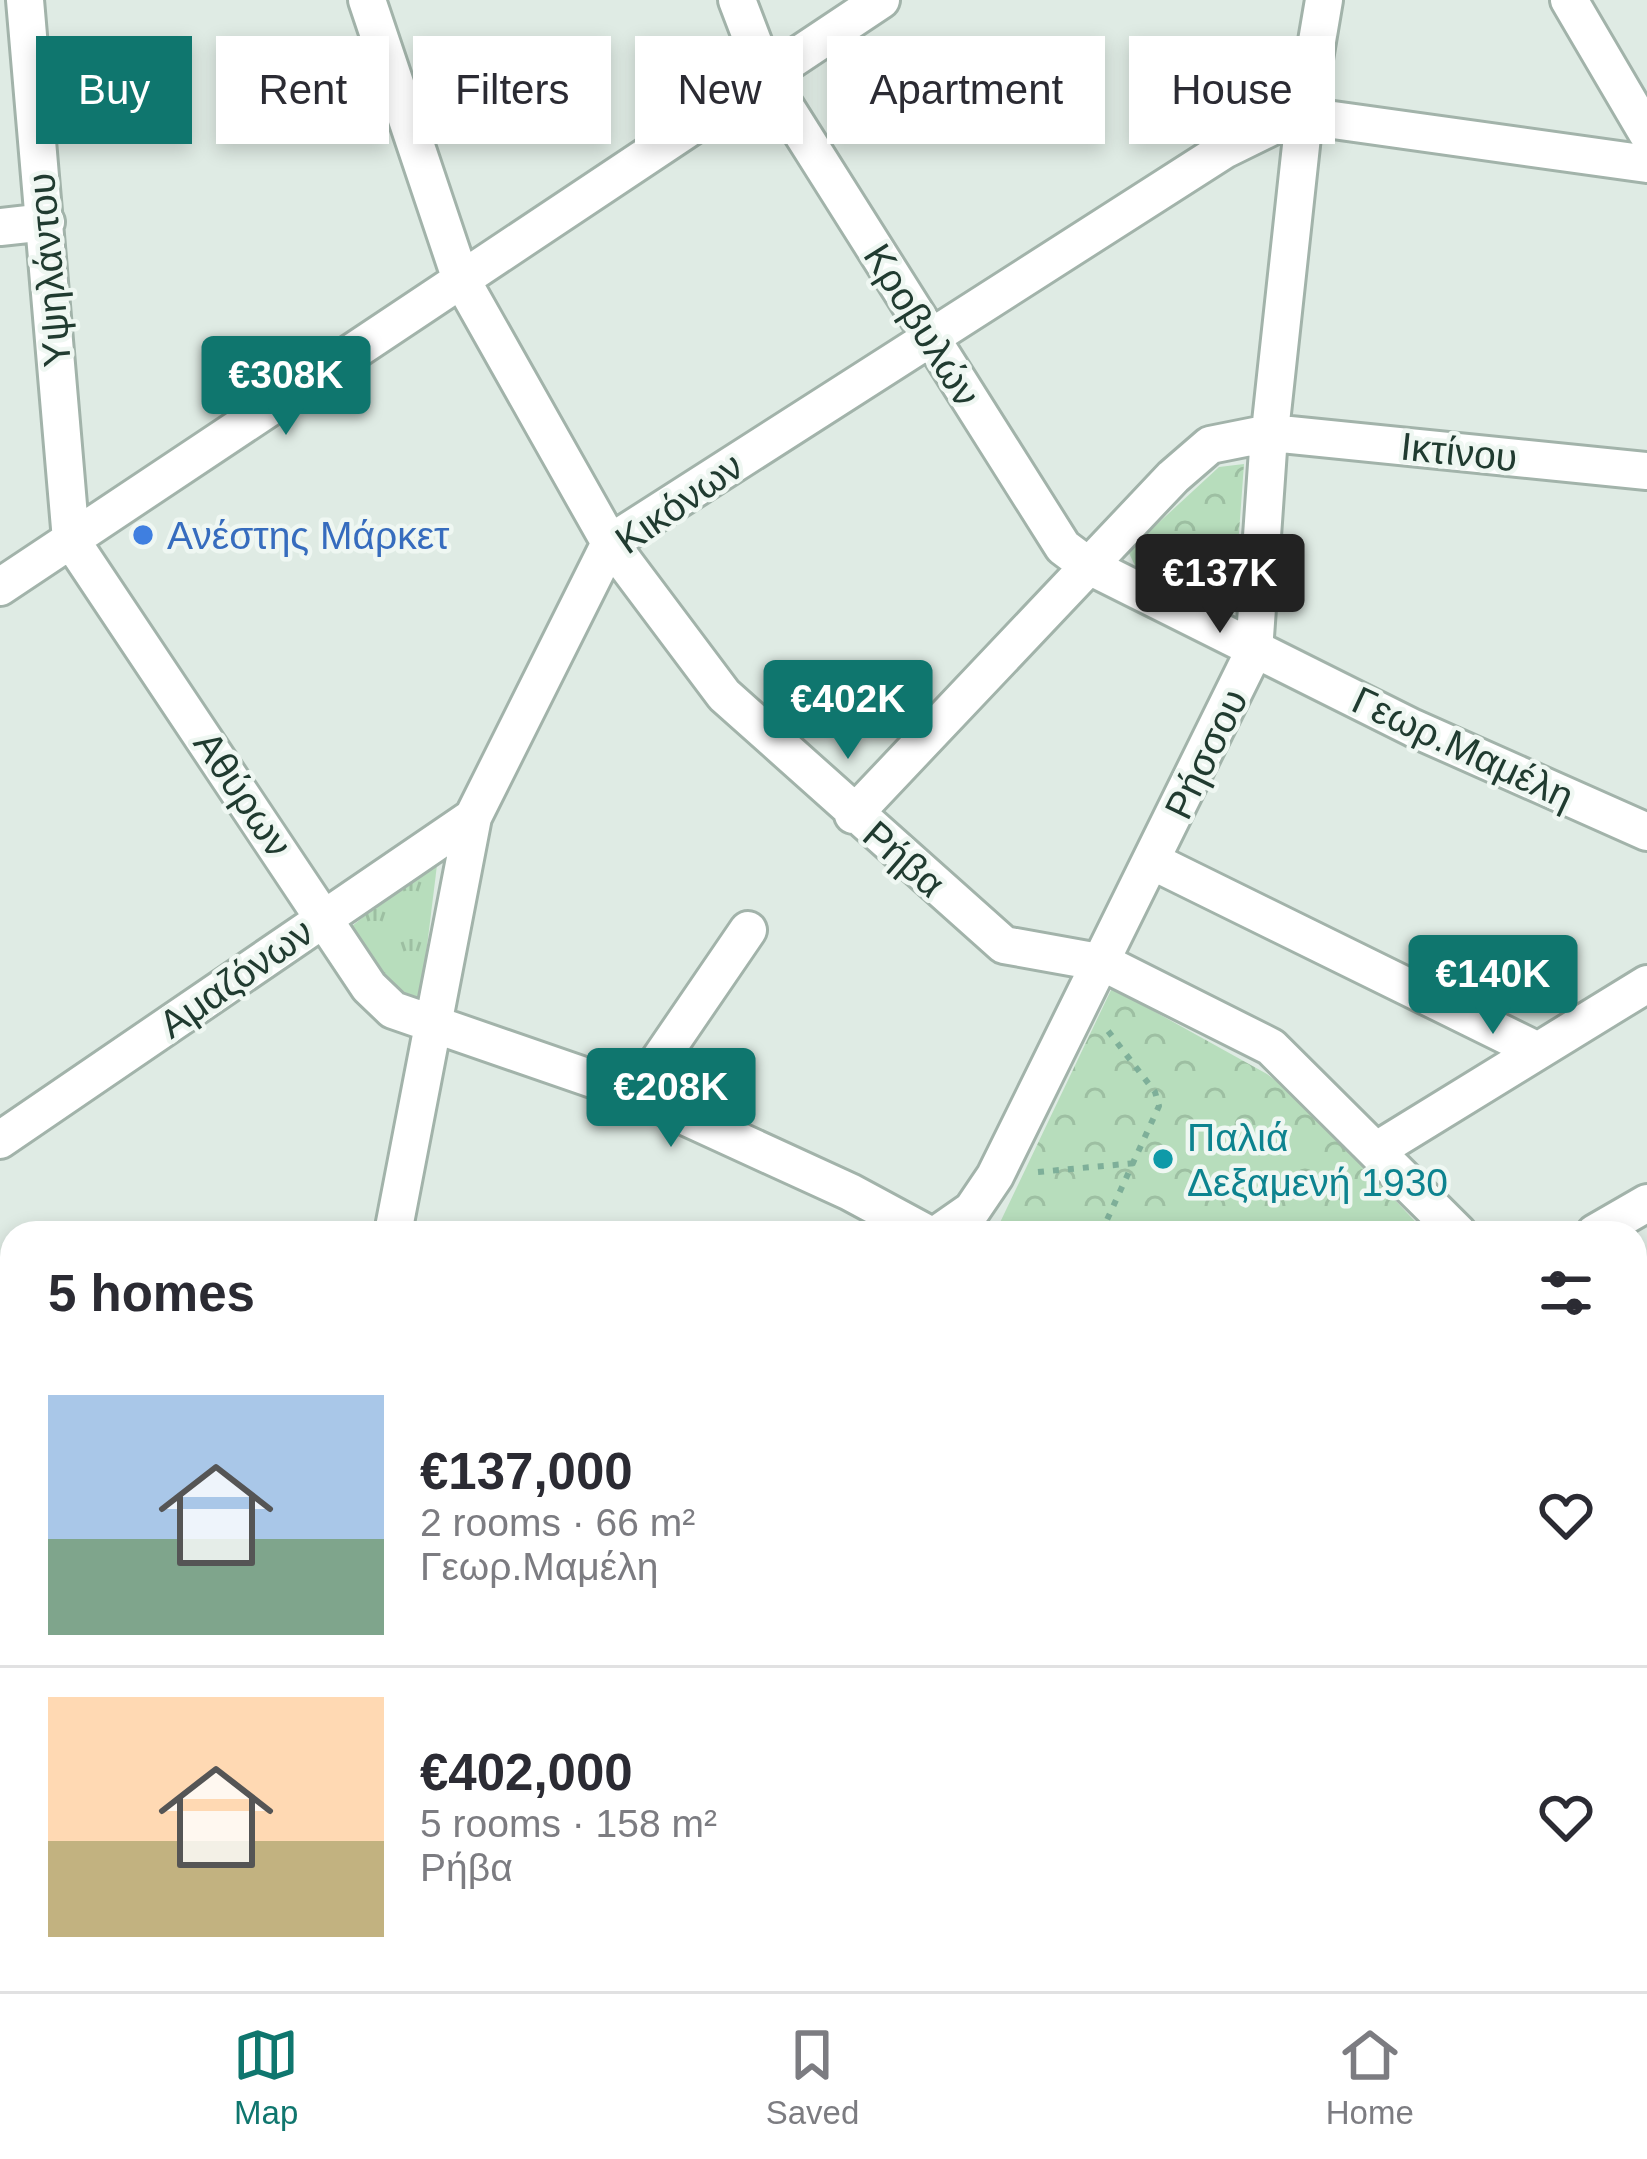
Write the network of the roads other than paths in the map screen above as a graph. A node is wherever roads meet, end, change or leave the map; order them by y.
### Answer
1 (25, 0) edge
2 (367, 0) edge
3 (737, 0) edge
4 (881, 0) edge
5 (1324, 0) edge
6 (1569, 0) edge
7 (751, 36) edge
8 (1318, 36) edge
9 (803, 52) edge
10 (1335, 122) edge
11 (1647, 133) edge
12 (803, 135) edge
13 (662, 144) edge
14 (1236, 144) edge
15 (1301, 144) edge
16 (1647, 164) edge
17 (46, 222) junction
18 (0, 227) edge
19 (460, 277) junction
20 (929, 337) junction
21 (1270, 433) junction
22 (1647, 471) edge
23 (71, 540) junction
24 (610, 543) junction
25 (1087, 565) junction
26 (0, 587) edge
27 (1254, 650) junction
28 (853, 815) junction
29 (473, 817) junction
30 (1647, 832) edge
31 (1154, 862) junction
32 (326, 916) junction
33 (748, 930) dead end
34 (1104, 963) junction
35 (1647, 984) edge
36 (434, 1024) junction
37 (1538, 1051) junction
38 (636, 1094) junction
39 (0, 1140) edge
40 (1377, 1150) junction
41 (1647, 1203) edge
42 (395, 1221) edge
43 (904, 1221) edge
44 (956, 1221) edge
45 (1446, 1221) edge
46 (1615, 1221) edge

1 - 17 street, Υψηλάντου
2 - 19 street, Ρήβα
3 - 7 street, Κροβυλών
4 - 9 street
5 - 8 street, Ρήσσου
6 - 11 street
10 - 16 street
12 - 20 street, Κροβυλών
13 - 19 street
14 - 20 street, Κικόνων
15 - 21 street, Ρήσσου
17 - 18 street
17 - 23 street, Υψηλάντου
19 - 23 street
19 - 24 street, Ρήβα
20 - 24 street, Κικόνων
20 - 25 street, Κροβυλών
21 - 22 street, Ικτίνου
21 - 25 street, Ικτίνου
21 - 27 street, Ρήσσου
23 - 26 street
23 - 32 street, Αθύρων
24 - 28 street, Ρήβα
24 - 29 street, Κικόνων
25 - 27 street, Γεωρ.Μαμέλη
25 - 28 street, Ικτίνου
27 - 30 street, Γεωρ.Μαμέλη
27 - 31 street, Ρήσσου
28 - 34 street, Ρήβα
29 - 32 street, Αμαζόνων
29 - 36 street, Κικόνων
31 - 34 street, Ρήσσου
31 - 37 street
32 - 36 street, Αθύρων
32 - 39 street, Αμαζόνων
33 - 38 street
34 - 40 street, Ρήβα
34 - 44 street, Ρήσσου
35 - 37 street
36 - 38 street, Αθύρων
36 - 42 street, Κικόνων
37 - 40 street
38 - 43 street, Αθύρων
40 - 45 street, Ρήβα
41 - 46 street

